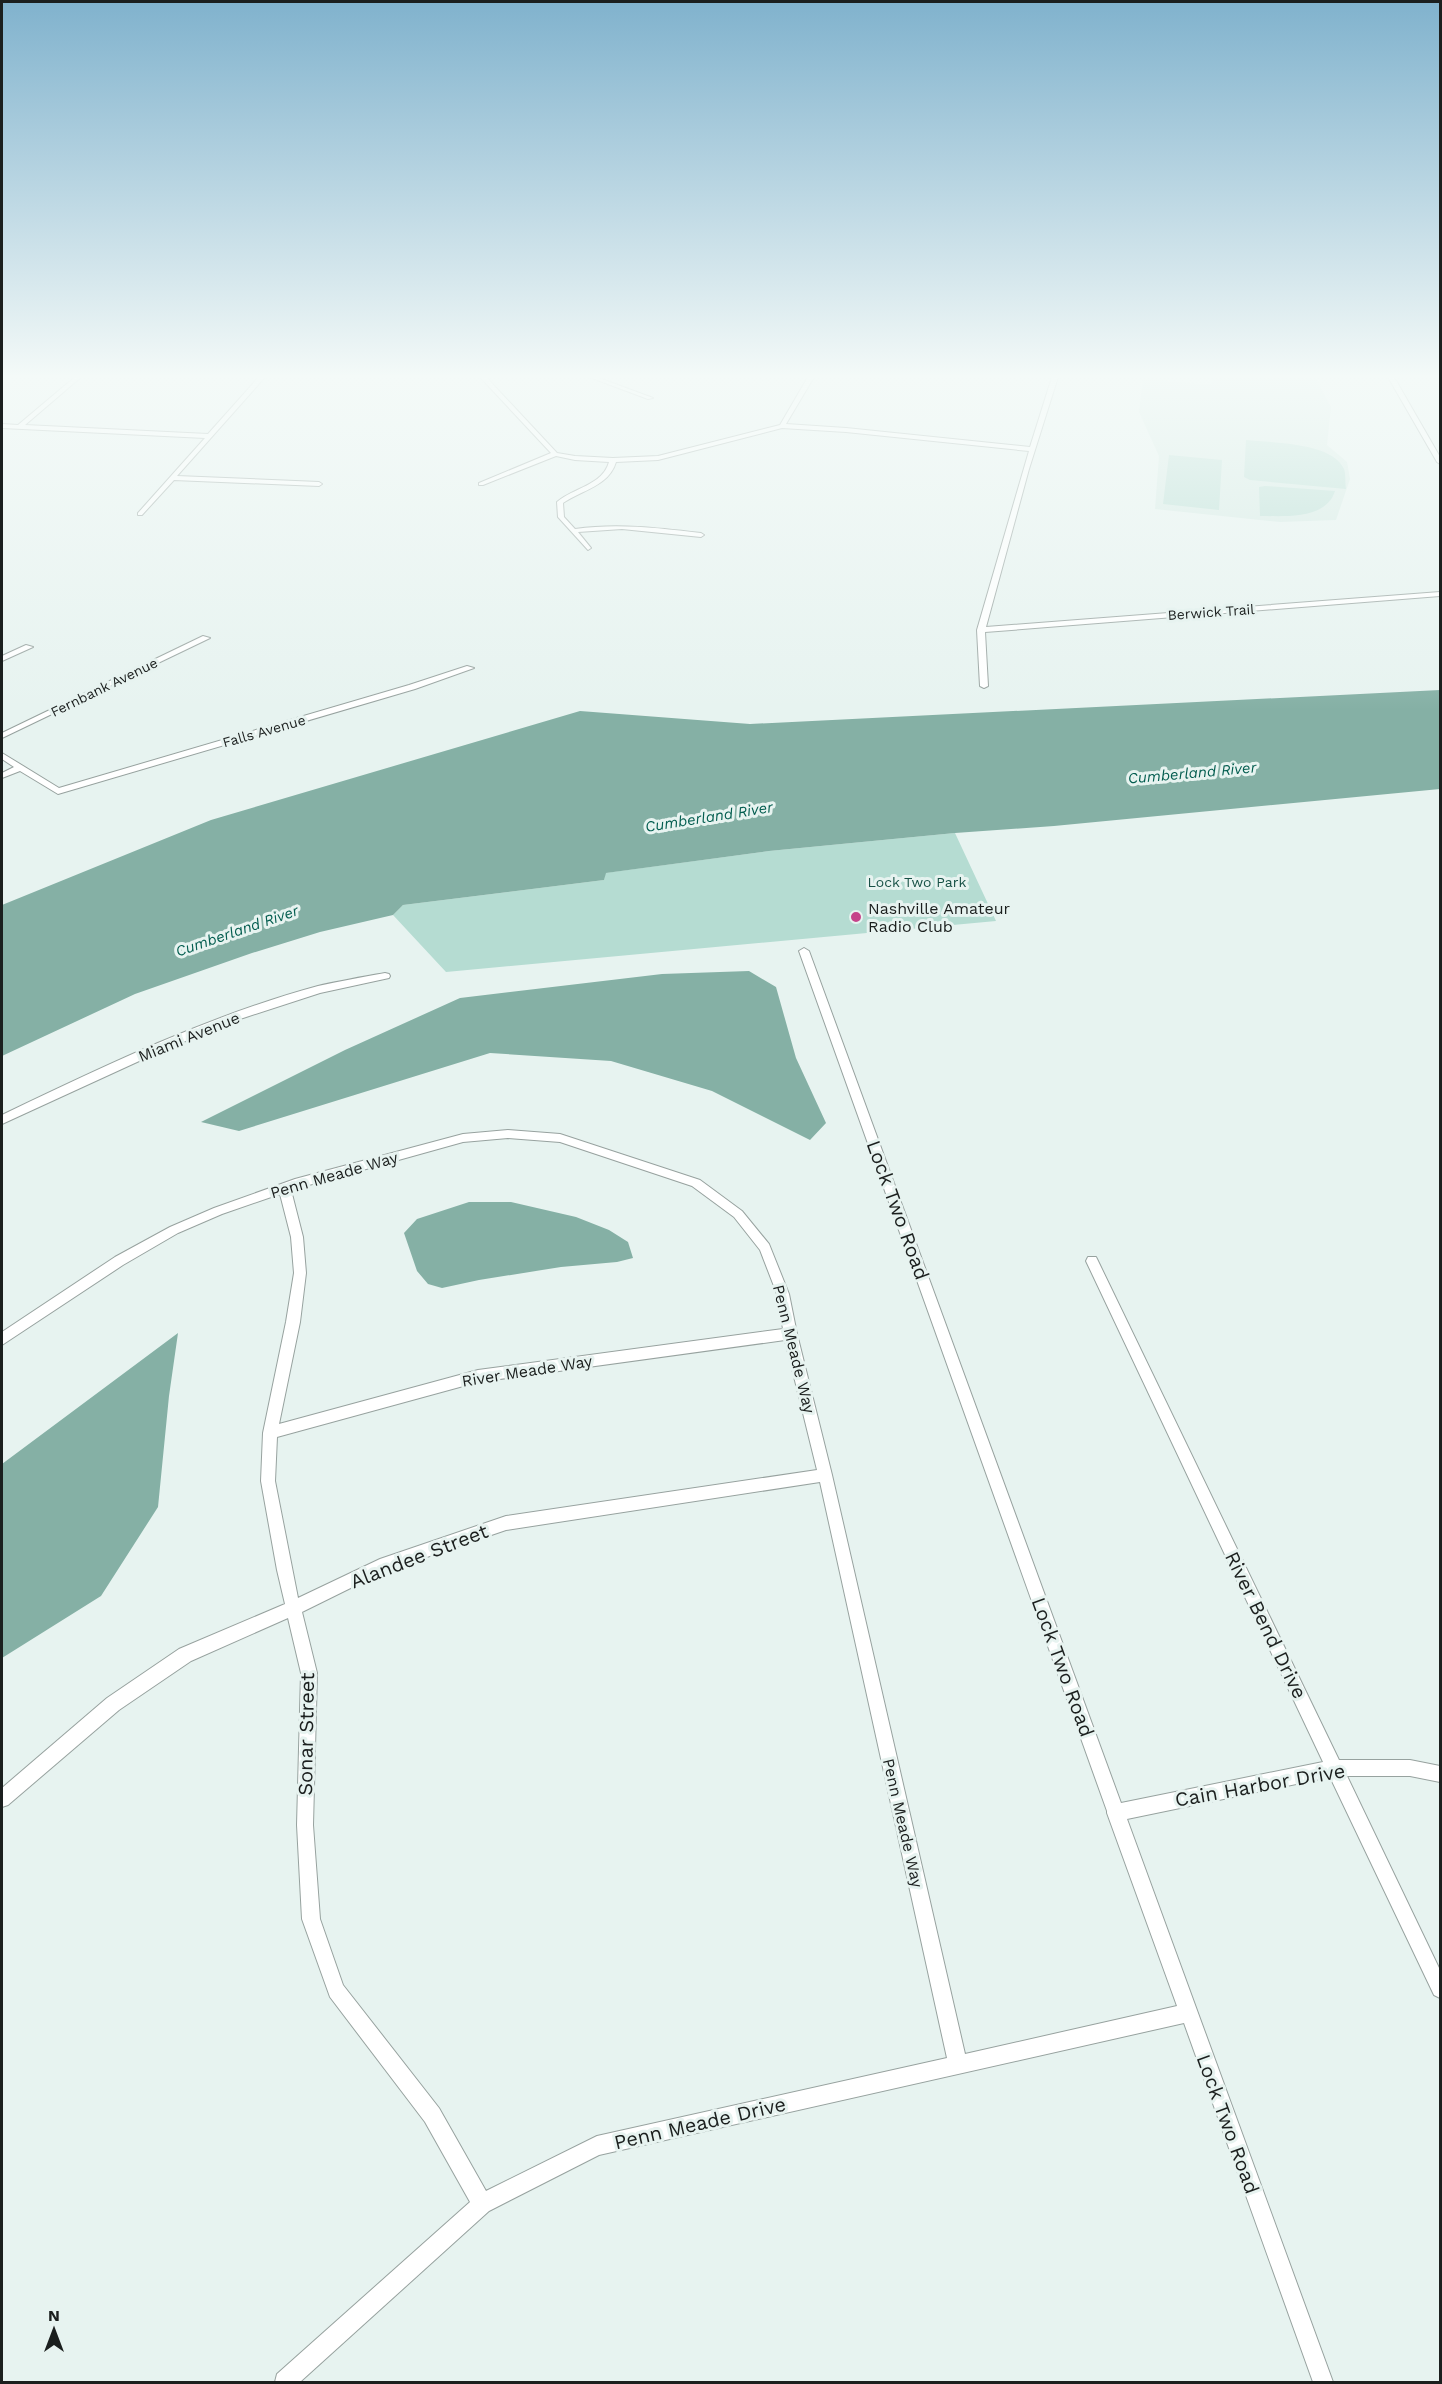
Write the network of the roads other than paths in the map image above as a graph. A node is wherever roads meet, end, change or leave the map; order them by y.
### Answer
1 (162, 488) edge
2 (584, 488) edge
3 (1021, 488) edge
4 (140, 514) dead end
5 (574, 531) junction
6 (701, 535) dead end
7 (588, 548) dead end
8 (1440, 594) edge
9 (981, 630) junction
10 (207, 638) dead end
11 (29, 647) dead end
12 (2, 659) edge
13 (470, 668) dead end
14 (984, 686) dead end
15 (2, 736) edge
16 (2, 756) edge
17 (19, 768) junction
18 (2, 777) edge
19 (804, 951) dead end
20 (385, 976) dead end
21 (2, 1120) edge
22 (284, 1188) junction
23 (1092, 1261) dead end
24 (790, 1334) junction
25 (2, 1339) edge
26 (270, 1432) junction
27 (825, 1475) junction
28 (294, 1608) junction
29 (1335, 1768) junction
30 (1440, 1774) edge
31 (2, 1799) edge
32 (1115, 1813) junction
33 (1440, 1989) edge
34 (1188, 2013) junction
35 (958, 2064) junction
36 (482, 2204) junction
37 (285, 2382) edge
38 (1323, 2382) edge

1 - 4 street
2 - 5 street
3 - 9 street
5 - 6 street
5 - 7 street
8 - 9 street, Berwick Trail
9 - 14 street
10 - 15 street, Fernbank Avenue
11 - 12 street
13 - 17 street, Falls Avenue
16 - 17 street
17 - 18 street
19 - 32 street, Lock Two Road
20 - 21 street, Miami Avenue
22 - 24 street, Penn Meade Way
22 - 25 street, Penn Meade Way
22 - 26 street, Sonar Street
23 - 29 street, River Bend Drive
24 - 26 street, River Meade Way
24 - 27 street, Penn Meade Way
26 - 28 street, Sonar Street
27 - 28 street, Alandee Street
27 - 35 street, Penn Meade Way
28 - 31 street, Alandee Street
28 - 36 street, Sonar Street
29 - 30 street, Cain Harbor Drive
29 - 32 street, Cain Harbor Drive
29 - 33 street, River Bend Drive
32 - 34 street, Lock Two Road
34 - 35 street, Penn Meade Drive
34 - 38 street, Lock Two Road
35 - 36 street, Penn Meade Drive
36 - 37 street, Penn Meade Drive

